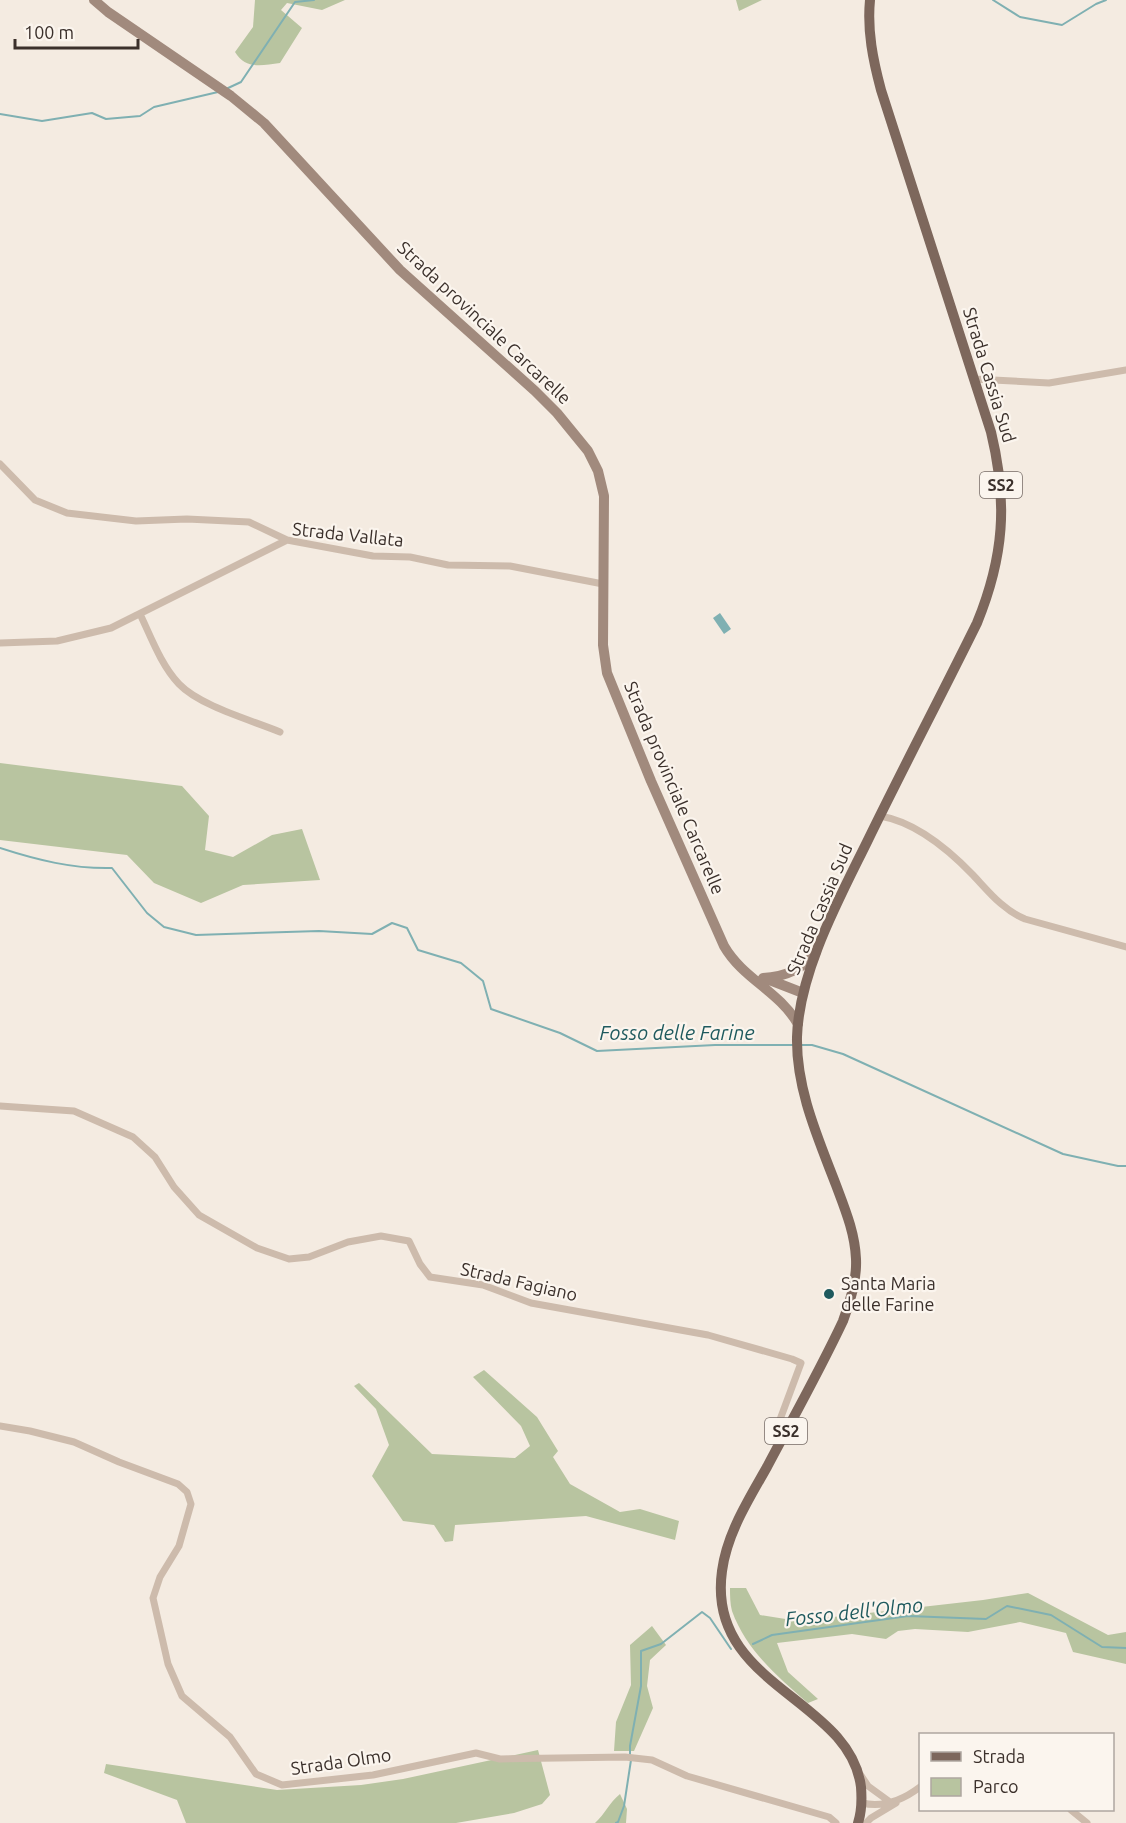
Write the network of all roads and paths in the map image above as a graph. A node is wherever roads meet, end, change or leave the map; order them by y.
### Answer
1 (94, 0) edge
2 (870, 0) edge
3 (1126, 370) edge
4 (974, 379) junction
5 (0, 464) edge
6 (287, 540) junction
7 (603, 584) junction
8 (140, 614) junction
9 (0, 643) edge
10 (280, 732) dead end
11 (880, 816) junction
12 (1126, 947) edge
13 (818, 950) junction
14 (748, 975) junction
15 (764, 978) junction
16 (769, 990) junction
17 (803, 993) junction
18 (798, 1024) junction
19 (0, 1106) edge
20 (0, 1426) edge
21 (780, 1442) junction
22 (855, 1765) junction
23 (919, 1788) edge
24 (906, 1798) junction
25 (890, 1802) junction
26 (862, 1803) junction
27 (1073, 1811) edge
28 (836, 1823) edge
29 (858, 1823) edge
30 (866, 1823) edge
31 (1087, 1823) edge

1 - 7 main road, Strada provinciale Carcarelle
2 - 4 main road, Strada Cassia Sud / SS2
3 - 4 street
4 - 11 main road, Strada Cassia Sud / SS2
5 - 6 street
6 - 7 street, Strada Vallata
6 - 8 street, Strada Vallata
7 - 14 main road, Strada provinciale Carcarelle
8 - 9 street, Strada Vallata
8 - 10 street
11 - 12 street
11 - 13 main road, Strada Cassia Sud / SS2
13 - 15 main road
13 - 17 main road, Strada Cassia Sud / SS2
14 - 15 main road
14 - 16 main road, Strada provinciale Carcarelle
15 - 17 main road
16 - 17 main road
16 - 18 main road, Strada provinciale Carcarelle
17 - 18 main road, Strada Cassia Sud / SS2
18 - 21 main road, Strada Cassia Sud / SS2
19 - 21 street, Strada Fagiano
20 - 28 street, Strada Olmo
21 - 22 main road, Strada Cassia Sud / SS2
22 - 25 street
22 - 26 main road, Strada Cassia Sud / SS2
23 - 24 street
24 - 25 street
24 - 30 street
25 - 26 street
26 - 29 main road, Strada Cassia Sud / SS2
27 - 31 street

